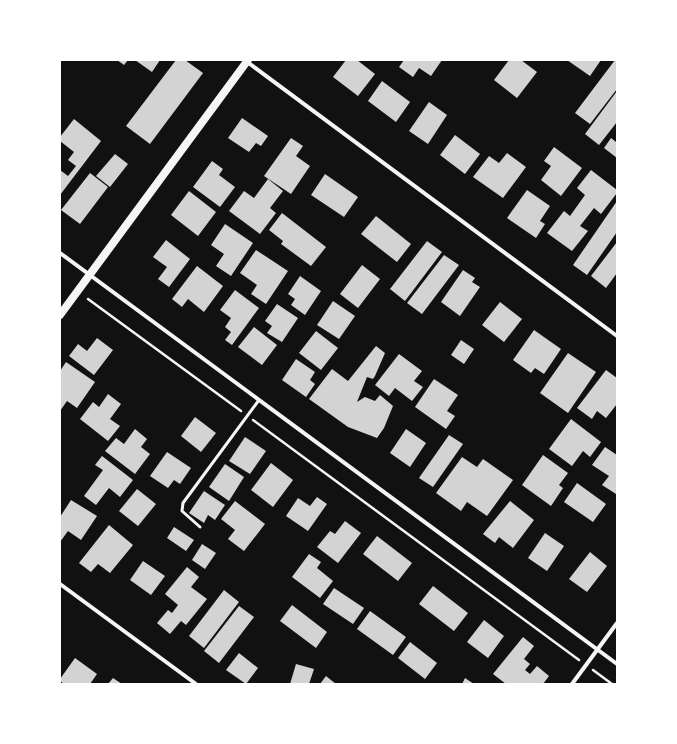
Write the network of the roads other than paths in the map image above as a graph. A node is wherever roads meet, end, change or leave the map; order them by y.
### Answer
1 (246, 61) edge
2 (60, 253) edge
3 (90, 275) junction
4 (60, 315) edge
5 (617, 336) edge
6 (258, 400) junction
7 (200, 527) dead end
8 (60, 584) edge
9 (617, 623) edge
10 (598, 650) junction
11 (617, 664) edge
12 (196, 684) edge
13 (572, 684) edge

1 - 3 main road
1 - 5 street
2 - 3 street
3 - 4 main road
3 - 6 street
6 - 7 lane
6 - 10 street
8 - 12 street
9 - 10 street
10 - 11 street
10 - 13 street

